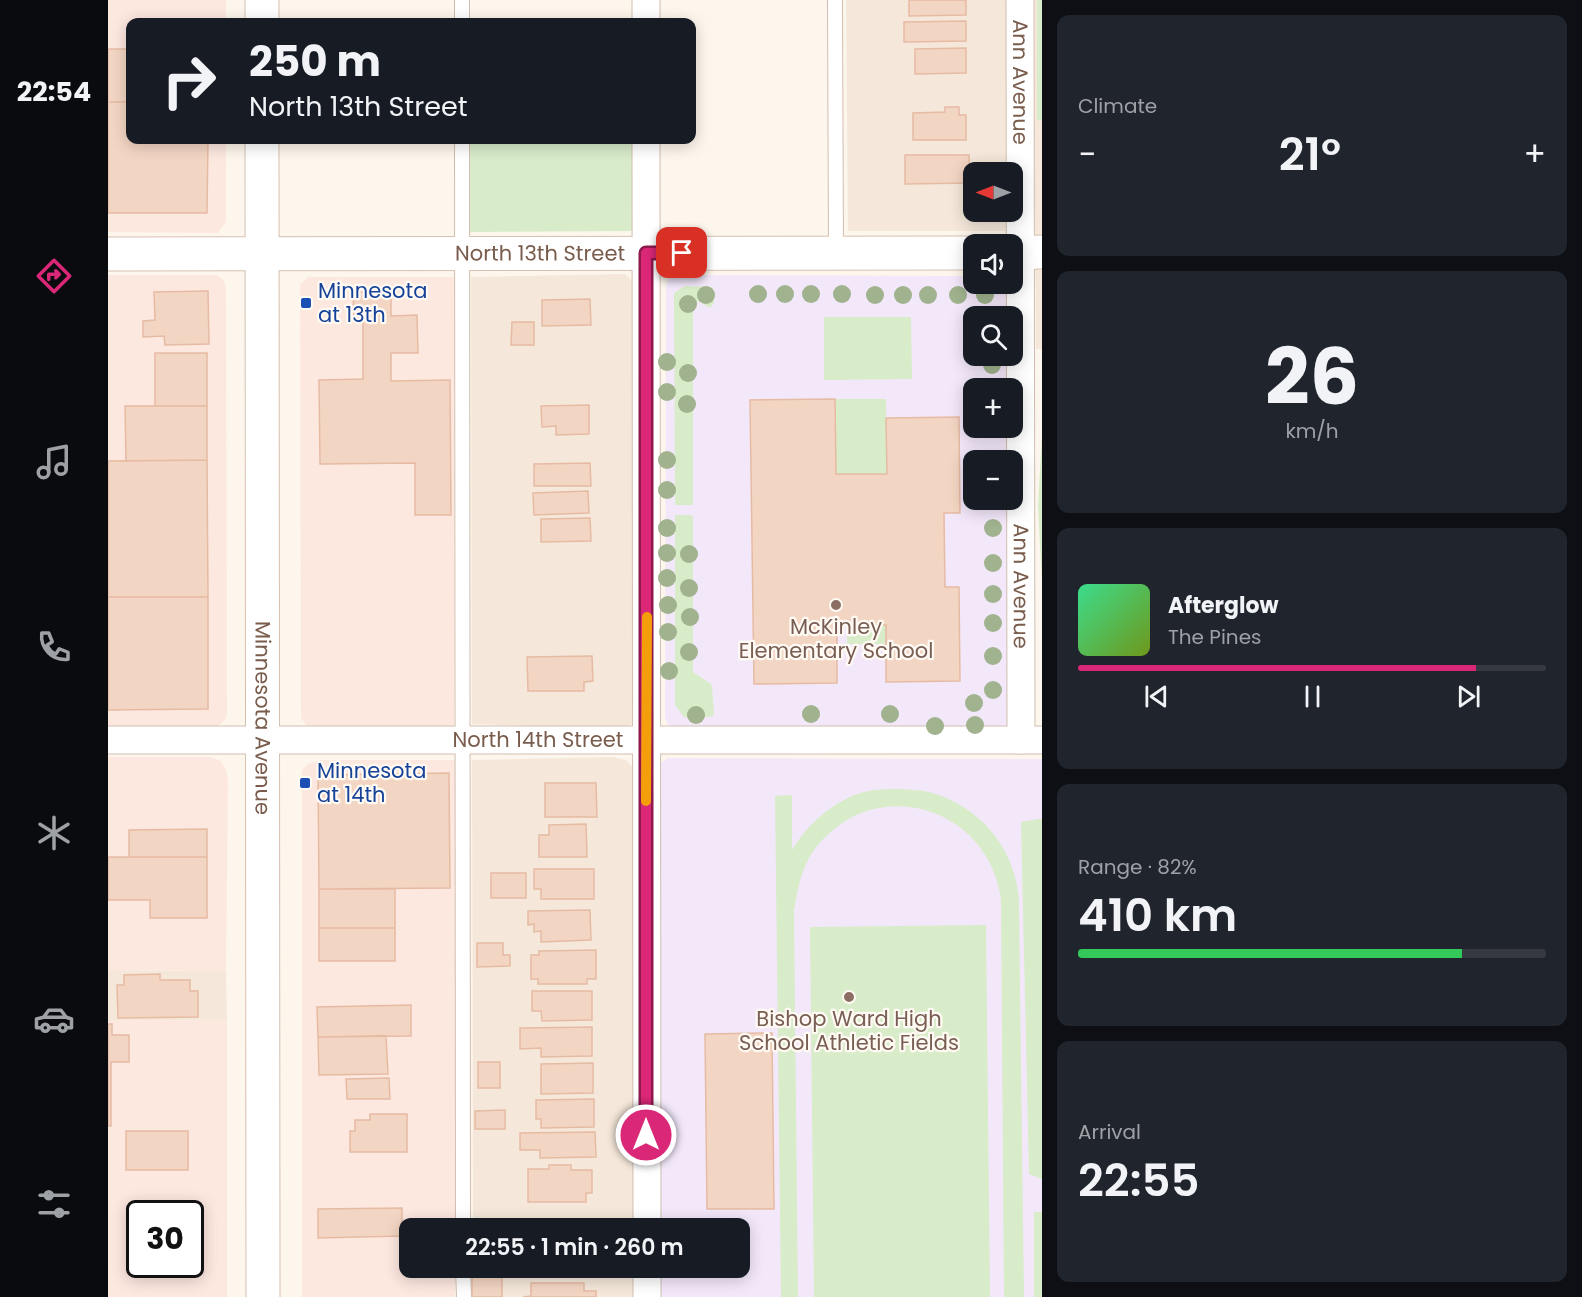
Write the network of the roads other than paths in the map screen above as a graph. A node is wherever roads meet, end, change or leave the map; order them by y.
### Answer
1 (262, 0) edge
2 (462, 0) edge
3 (646, 0) edge
4 (835, 0) edge
5 (1020, 0) edge
6 (262, 18) edge
7 (462, 18) edge
8 (646, 18) edge
9 (262, 144) edge
10 (462, 144) edge
11 (646, 144) edge
12 (646, 253) junction
13 (836, 253) junction
14 (963, 253) edge
15 (1025, 253) edge
16 (108, 254) edge
17 (262, 254) junction
18 (462, 255) junction
19 (646, 739) junction
20 (108, 740) edge
21 (262, 740) junction
22 (462, 740) junction
23 (1032, 740) edge
24 (463, 1218) edge
25 (647, 1218) edge
26 (464, 1278) edge
27 (647, 1278) edge
28 (263, 1297) edge
29 (464, 1297) edge
30 (647, 1297) edge

1 - 6 main road
2 - 7 lane
3 - 8 street
4 - 13 lane
5 - 15 street, Ann Avenue
9 - 17 main road, Minnesota Avenue
10 - 18 lane
11 - 12 street
12 - 13 main road, North 13th Street
12 - 18 main road, North 13th Street
12 - 19 street
13 - 14 main road, North 13th Street
15 - 23 street, Ann Avenue
16 - 17 main road, North 13th Street
17 - 18 main road, North 13th Street
17 - 21 main road, Minnesota Avenue
18 - 22 lane
19 - 22 street, North 14th Street
19 - 23 street, North 14th Street
19 - 25 street
20 - 21 street, North 14th Street
21 - 22 street, North 14th Street
21 - 28 main road, Minnesota Avenue
22 - 24 lane
26 - 29 lane
27 - 30 street

